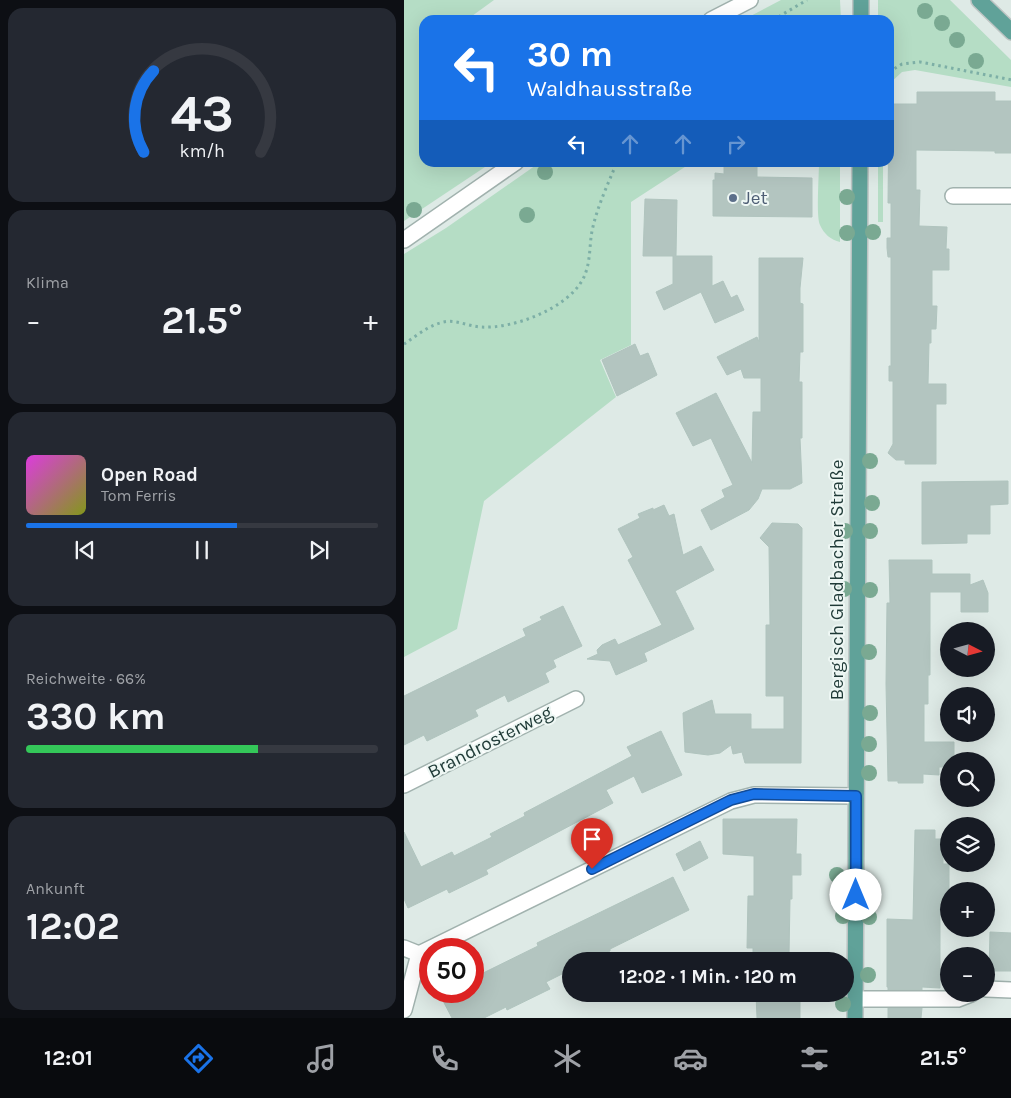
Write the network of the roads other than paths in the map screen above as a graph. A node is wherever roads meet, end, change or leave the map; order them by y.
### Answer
1 (750, 0) edge
2 (861, 0) edge
3 (979, 0) edge
4 (721, 15) edge
5 (861, 15) edge
6 (1011, 32) edge
7 (509, 167) edge
8 (860, 167) edge
9 (953, 196) dead end
10 (1011, 196) edge
11 (404, 240) edge
12 (576, 699) dead end
13 (404, 785) edge
14 (856, 796) junction
15 (451, 938) edge
16 (404, 948) edge
17 (419, 954) joint
18 (995, 989) edge
19 (1011, 990) edge
20 (855, 999) junction
21 (940, 999) edge
22 (404, 1010) edge
23 (855, 1018) edge

1 - 4 street
2 - 5 main road
3 - 6 main road
7 - 11 street
8 - 14 main road, Bergisch Gladbacher Straße
9 - 10 street
12 - 13 street, Brandrosterweg
14 - 15 street
14 - 20 main road, Bergisch Gladbacher Straße
16 - 17 street
17 - 22 street
18 - 19 street
20 - 21 street
20 - 23 main road, Bergisch Gladbacher Straße

